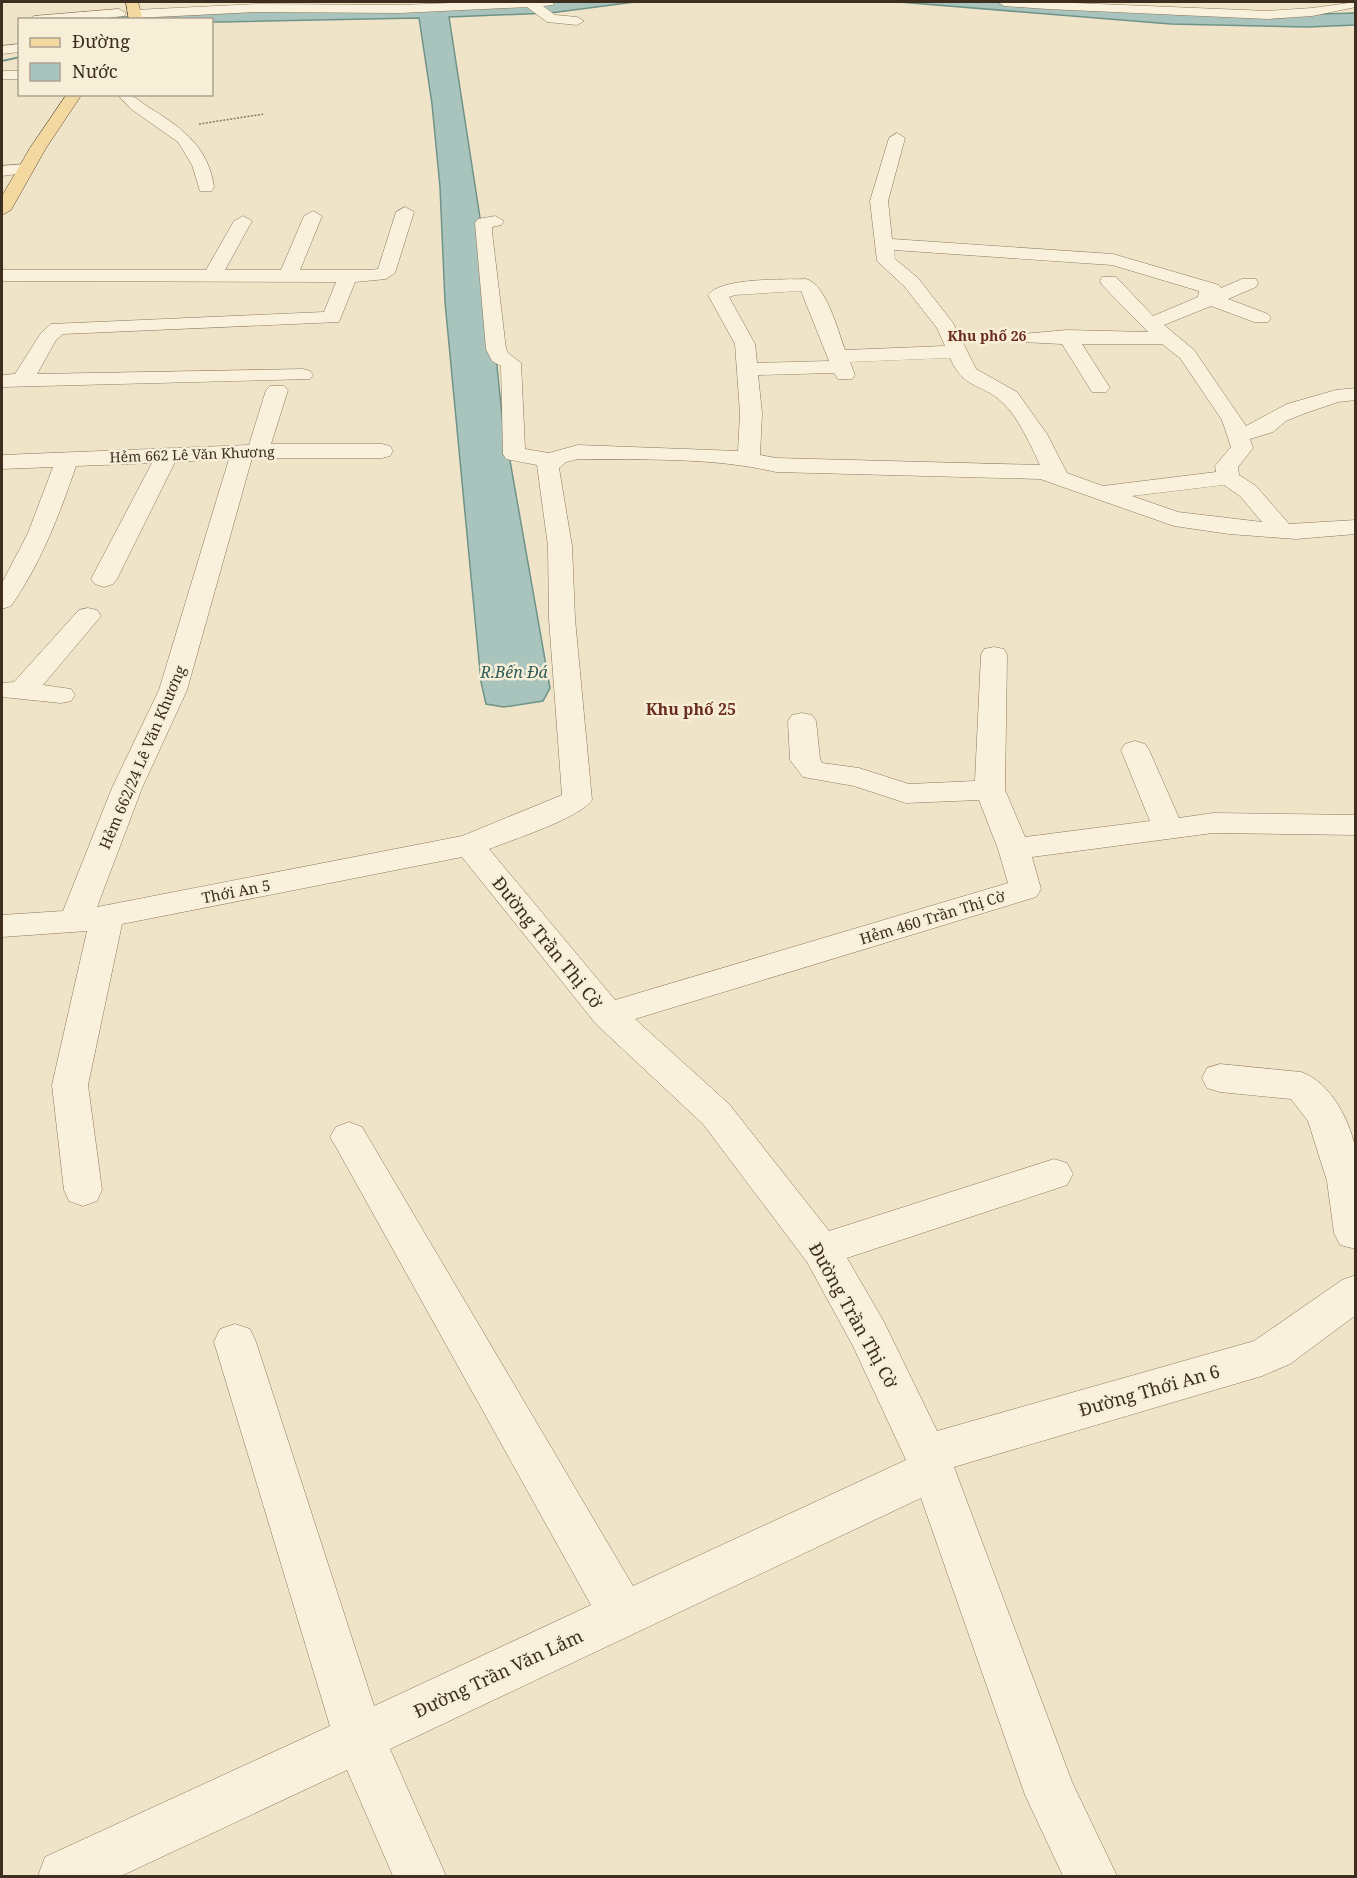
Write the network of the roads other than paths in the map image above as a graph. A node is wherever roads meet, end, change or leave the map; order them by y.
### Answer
1 (1004, 2) edge
2 (1273, 2) edge
3 (257, 5) edge
4 (547, 8) edge
5 (1341, 8) edge
6 (118, 12) edge
7 (135, 13) edge
8 (1287, 14) junction
9 (68, 18) edge
10 (577, 21) dead end
11 (18, 48) edge
12 (2, 50) edge
13 (2, 75) edge
14 (18, 75) edge
15 (74, 96) edge
16 (126, 96) edge
17 (897, 138) dead end
18 (25, 170) junction
19 (2, 171) edge
20 (206, 187) dead end
21 (2, 210) edge
22 (405, 212) dead end
23 (313, 216) dead end
24 (243, 221) dead end
25 (495, 221) dead end
26 (884, 244) junction
27 (2, 276) edge
28 (212, 276) junction
29 (288, 276) junction
30 (348, 276) junction
31 (1109, 281) dead end
32 (1249, 283) dead end
33 (1209, 298) junction
34 (1261, 318) dead end
35 (1150, 324) junction
36 (1067, 336) junction
37 (1029, 338) dead end
38 (1167, 338) junction
39 (957, 352) junction
40 (842, 366) junction
41 (747, 369) junction
42 (303, 375) dead end
43 (12, 381) edge
44 (1099, 388) dead end
45 (277, 390) dead end
46 (1356, 394) edge
47 (1238, 436) junction
48 (382, 451) dead end
49 (250, 452) junction
50 (168, 454) junction
51 (67, 459) junction
52 (749, 459) junction
53 (2, 462) edge
54 (551, 463) junction
55 (1058, 477) junction
56 (1228, 478) junction
57 (1101, 493) junction
58 (1356, 527) edge
59 (1281, 530) junction
60 (104, 579) dead end
61 (2, 601) edge
62 (88, 616) dead end
63 (994, 655) dead end
64 (11, 690) edge
65 (60, 695) dead end
66 (802, 721) dead end
67 (1135, 750) dead end
68 (990, 790) junction
69 (1356, 825) edge
70 (1168, 828) junction
71 (469, 845) junction
72 (1014, 849) junction
73 (91, 919) junction
74 (2, 926) edge
75 (608, 1015) junction
76 (1220, 1078) dead end
77 (349, 1137) dead end
78 (1054, 1174) dead end
79 (83, 1190) dead end
80 (1355, 1234) edge
81 (821, 1250) junction
82 (1356, 1292) edge
83 (235, 1342) dead end
84 (929, 1462) junction
85 (623, 1614) junction
86 (359, 1738) junction
87 (63, 1876) edge
88 (420, 1876) edge
89 (1091, 1876) edge

1 - 8 street
2 - 8 street
3 - 4 street
3 - 7 street
4 - 10 street
5 - 8 street
6 - 9 street
11 - 12 street
13 - 14 street
15 - 18 main road
16 - 20 street
17 - 26 street
18 - 19 street
18 - 21 main road
22 - 30 street
23 - 29 street
24 - 28 street
25 - 54 street
26 - 33 street
26 - 39 street
27 - 28 street
28 - 29 street
29 - 30 street
30 - 43 street
31 - 35 street
32 - 33 street
33 - 34 street
33 - 35 street
35 - 38 street
36 - 37 street
36 - 38 street
36 - 44 street
38 - 47 street
39 - 40 street
39 - 55 street
40 - 41 street
40 - 41 street
41 - 52 street
42 - 43 street
45 - 49 street, Hẻm 662/24 Lê Văn Khương
46 - 47 street
47 - 56 street
48 - 49 street, Hẻm 662 Lê Văn Khương
49 - 50 street, Hẻm 662 Lê Văn Khương
49 - 73 street, Hẻm 662/24 Lê Văn Khương
50 - 51 street, Hẻm 662 Lê Văn Khương
50 - 60 street
51 - 53 street, Hẻm 662 Lê Văn Khương
51 - 61 street
52 - 54 street
52 - 55 street
54 - 71 street, Thới An 5
55 - 57 street
56 - 57 street
56 - 59 street
57 - 59 street
58 - 59 street
62 - 64 street
63 - 68 street
64 - 65 street
66 - 68 street
67 - 70 street
68 - 72 street
69 - 70 street
70 - 72 street
71 - 73 street, Thới An 5
71 - 75 street, Đường Trần Thị Cờ
72 - 75 street, Hẻm 460 Trần Thị Cờ
73 - 74 street, Thới An 5
73 - 79 street, Hẻm 662/24 Lê Văn Khương
75 - 81 street, Đường Trần Thị Cờ
76 - 80 street
77 - 85 street
78 - 81 street
81 - 84 street, Đường Trần Thị Cờ
82 - 84 street, Đường Thới An 6
83 - 86 street
84 - 85 street, Đường Trần Văn Lắm
84 - 89 street, Đường Trần Thị Cờ
85 - 86 street, Đường Trần Văn Lắm
86 - 87 street, Đường Trần Văn Lắm
86 - 88 street

